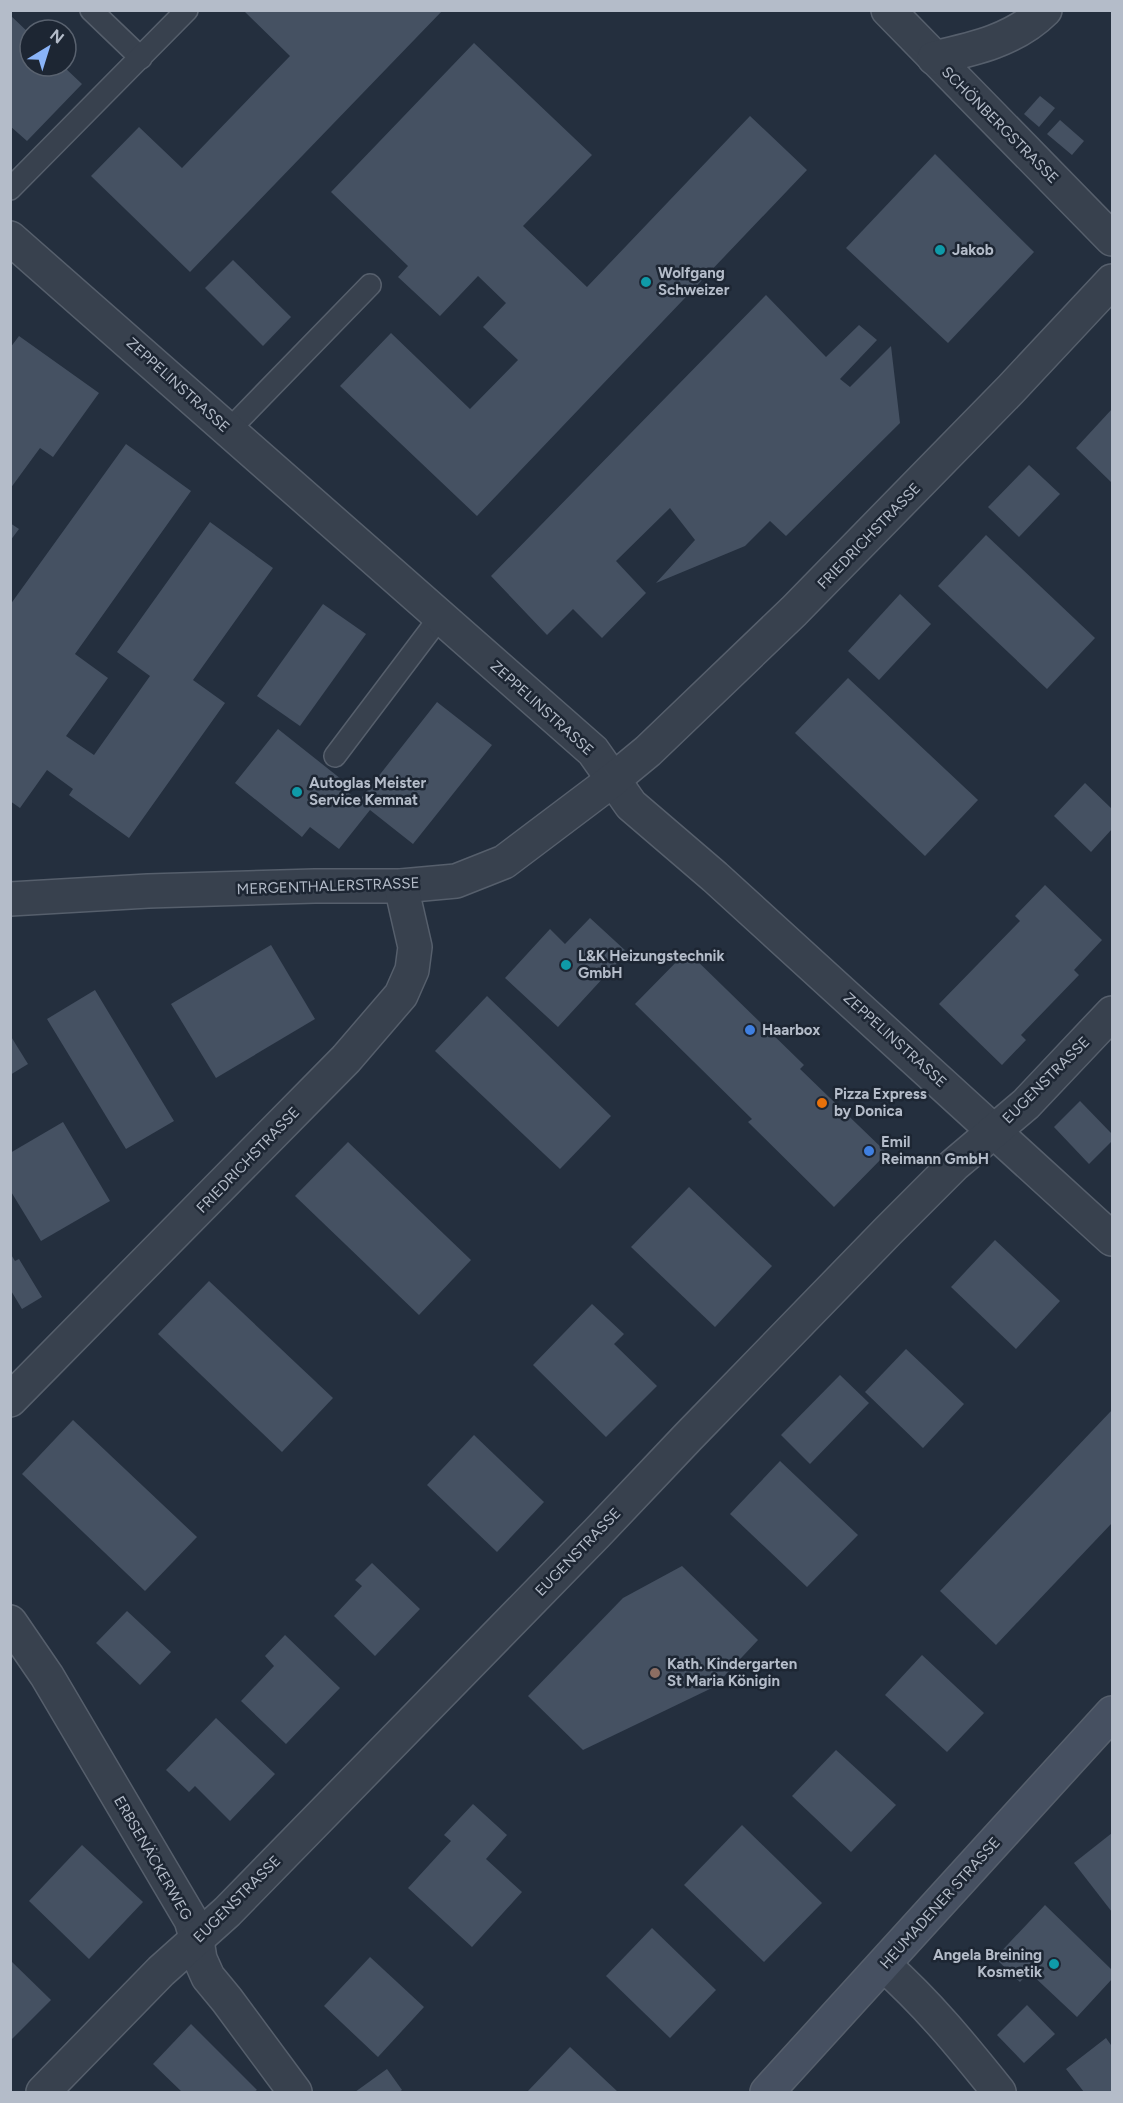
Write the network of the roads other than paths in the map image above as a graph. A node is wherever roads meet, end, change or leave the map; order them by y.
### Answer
1 (91, 10) edge
2 (187, 10) edge
3 (888, 10) edge
4 (1045, 10) edge
5 (141, 58) junction
6 (934, 58) junction
7 (10, 189) edge
8 (10, 238) edge
9 (1113, 239) edge
10 (1113, 281) edge
11 (370, 285) dead end
12 (229, 430) junction
13 (440, 617) junction
14 (335, 756) dead end
15 (614, 779) junction
16 (401, 886) junction
17 (10, 899) edge
18 (1113, 1013) edge
19 (993, 1131) junction
20 (1113, 1239) edge
21 (10, 1400) edge
22 (10, 1622) edge
23 (1113, 1713) edge
24 (197, 1940) junction
25 (884, 1965) junction
26 (43, 2092) edge
27 (295, 2092) edge
28 (767, 2092) edge
29 (999, 2092) edge

1 - 5 lane
2 - 5 lane
3 - 6 street, SCHÖNBERGSTRASSE
4 - 6 street
5 - 7 lane
6 - 9 street, SCHÖNBERGSTRASSE
8 - 12 street, ZEPPELINSTRASSE
10 - 15 street, FRIEDRICHSTRASSE
11 - 12 lane
12 - 13 street, ZEPPELINSTRASSE
13 - 14 lane
13 - 15 street, ZEPPELINSTRASSE
15 - 16 street, MERGENTHALERSTRASSE
15 - 19 street, ZEPPELINSTRASSE
16 - 17 street, MERGENTHALERSTRASSE
16 - 21 street, FRIEDRICHSTRASSE
18 - 19 street, EUGENSTRASSE
19 - 20 street, ZEPPELINSTRASSE
19 - 24 street, EUGENSTRASSE
22 - 24 street, ERBSENÄCKERWEG
23 - 25 main road, HEUMADENER STRASSE
24 - 26 street, EUGENSTRASSE
24 - 27 street, ERBSENÄCKERWEG
25 - 28 main road, HEUMADENER STRASSE
25 - 29 street

